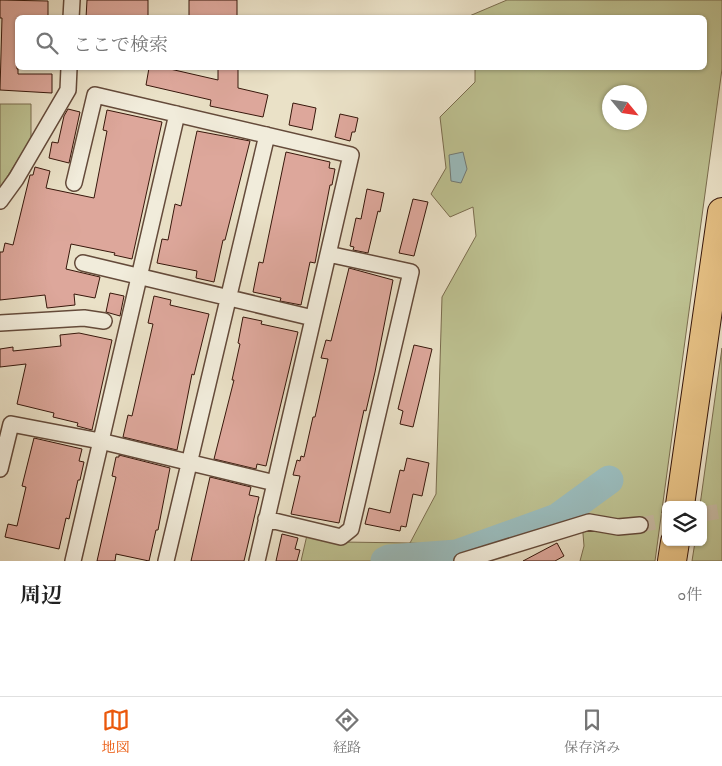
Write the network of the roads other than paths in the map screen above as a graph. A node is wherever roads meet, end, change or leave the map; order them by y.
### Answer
1 (72, 0) edge
2 (71, 15) edge
3 (69, 70) edge
4 (177, 114) junction
5 (267, 135) junction
6 (74, 183) dead end
7 (0, 201) edge
8 (722, 212) edge
9 (328, 254) junction
10 (83, 263) dead end
11 (139, 277) junction
12 (228, 298) junction
13 (313, 318) junction
14 (104, 321) dead end
15 (0, 323) edge
16 (100, 442) junction
17 (189, 463) junction
18 (0, 469) edge
19 (275, 483) junction
20 (681, 501) edge
21 (266, 519) junction
22 (640, 525) tunnel mouth
23 (674, 546) edge
24 (73, 561) edge
25 (166, 561) edge
26 (256, 561) edge
27 (462, 561) edge
28 (672, 561) edge

1 - 2 street
3 - 7 street
4 - 5 street
4 - 6 street
4 - 11 street
5 - 9 street
5 - 12 street
8 - 20 highway
9 - 13 street
9 - 21 street
10 - 11 street
11 - 12 street
11 - 16 street
12 - 13 street
12 - 17 street
13 - 19 street
14 - 15 street
16 - 17 street
16 - 18 street
16 - 24 street
17 - 19 street
17 - 25 street
19 - 21 street
21 - 26 street
22 - 27 street
23 - 28 highway

